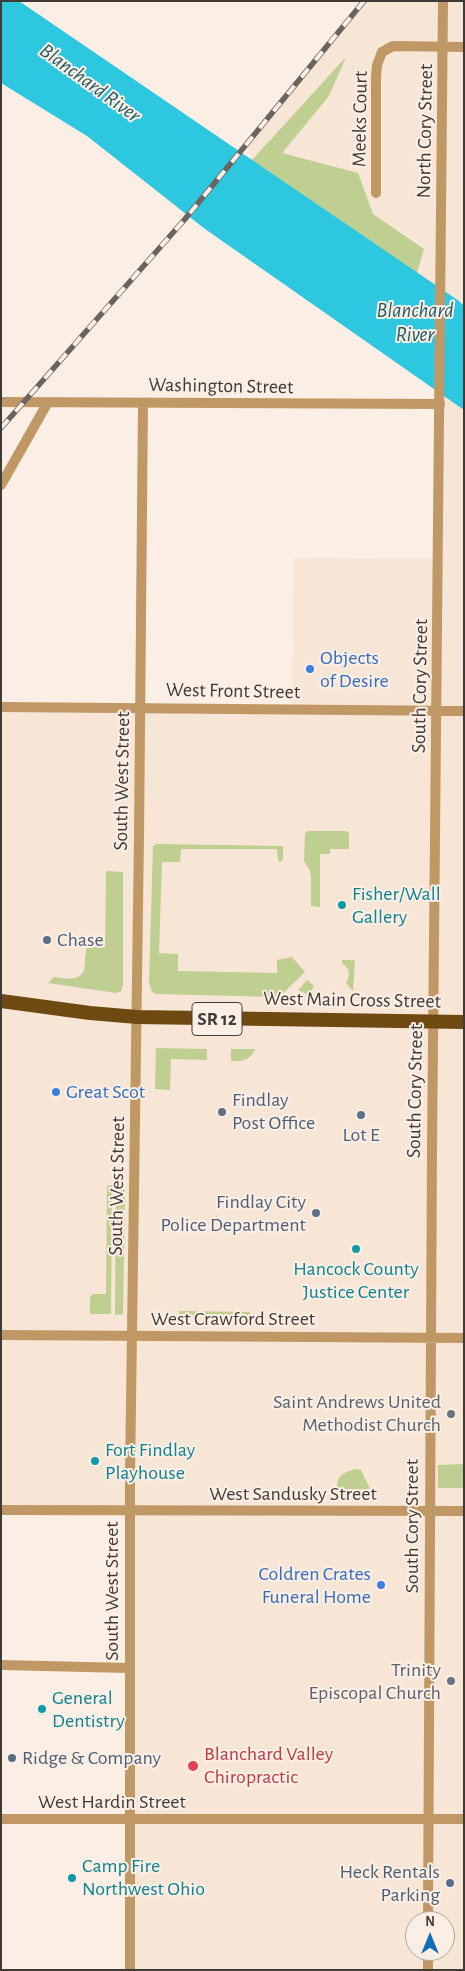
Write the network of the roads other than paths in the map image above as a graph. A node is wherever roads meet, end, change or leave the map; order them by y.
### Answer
1 (444, 1) edge
2 (444, 47) junction
3 (464, 48) edge
4 (376, 192) dead end
5 (441, 262) joint
6 (1, 402) edge
7 (48, 402) junction
8 (143, 403) junction
9 (440, 404) junction
10 (1, 485) edge
11 (1, 707) edge
12 (140, 707) junction
13 (437, 711) junction
14 (464, 711) edge
15 (1, 1001) edge
16 (137, 1017) junction
17 (433, 1021) junction
18 (464, 1022) edge
19 (1, 1335) edge
20 (133, 1335) junction
21 (431, 1338) junction
22 (464, 1338) edge
23 (1, 1510) edge
24 (130, 1511) junction
25 (429, 1511) junction
26 (464, 1511) edge
27 (1, 1665) edge
28 (129, 1668) junction
29 (1, 1819) edge
30 (130, 1819) junction
31 (428, 1819) junction
32 (464, 1820) edge
33 (428, 1911) edge
34 (130, 1970) edge

1 - 2 street, North Cory Street
2 - 3 street
2 - 4 street, Meeks Court
2 - 5 street, North Cory Street
5 - 9 street, South Cory Street
6 - 7 street, Washington Street
7 - 8 street, Washington Street
7 - 10 street
8 - 9 street, Washington Street
8 - 12 street, South West Street
9 - 13 street, South Cory Street
11 - 12 street, West Front Street
12 - 13 street, West Front Street
12 - 16 street, South West Street
13 - 14 street, West Front Street
13 - 17 street, South Cory Street
15 - 16 highway, West Main Cross Street / SR 12
16 - 17 highway, West Main Cross Street / SR 12
16 - 20 street, South West Street
17 - 18 highway, West Main Cross Street / SR 12
17 - 21 street, South Cory Street
19 - 20 street, West Crawford Street
20 - 21 street, West Crawford Street
20 - 24 street, South West Street
21 - 22 street, West Crawford Street
21 - 25 street, South Cory Street
23 - 24 street, West Sandusky Street
24 - 25 street, West Sandusky Street
24 - 28 street, South West Street
25 - 26 street, West Sandusky Street
25 - 31 street, South Cory Street
27 - 28 street
28 - 30 street, South West Street
29 - 30 street, West Hardin Street
30 - 31 street, West Hardin Street
30 - 34 street, South West Street
31 - 32 street, West Hardin Street
31 - 33 street, South Cory Street

